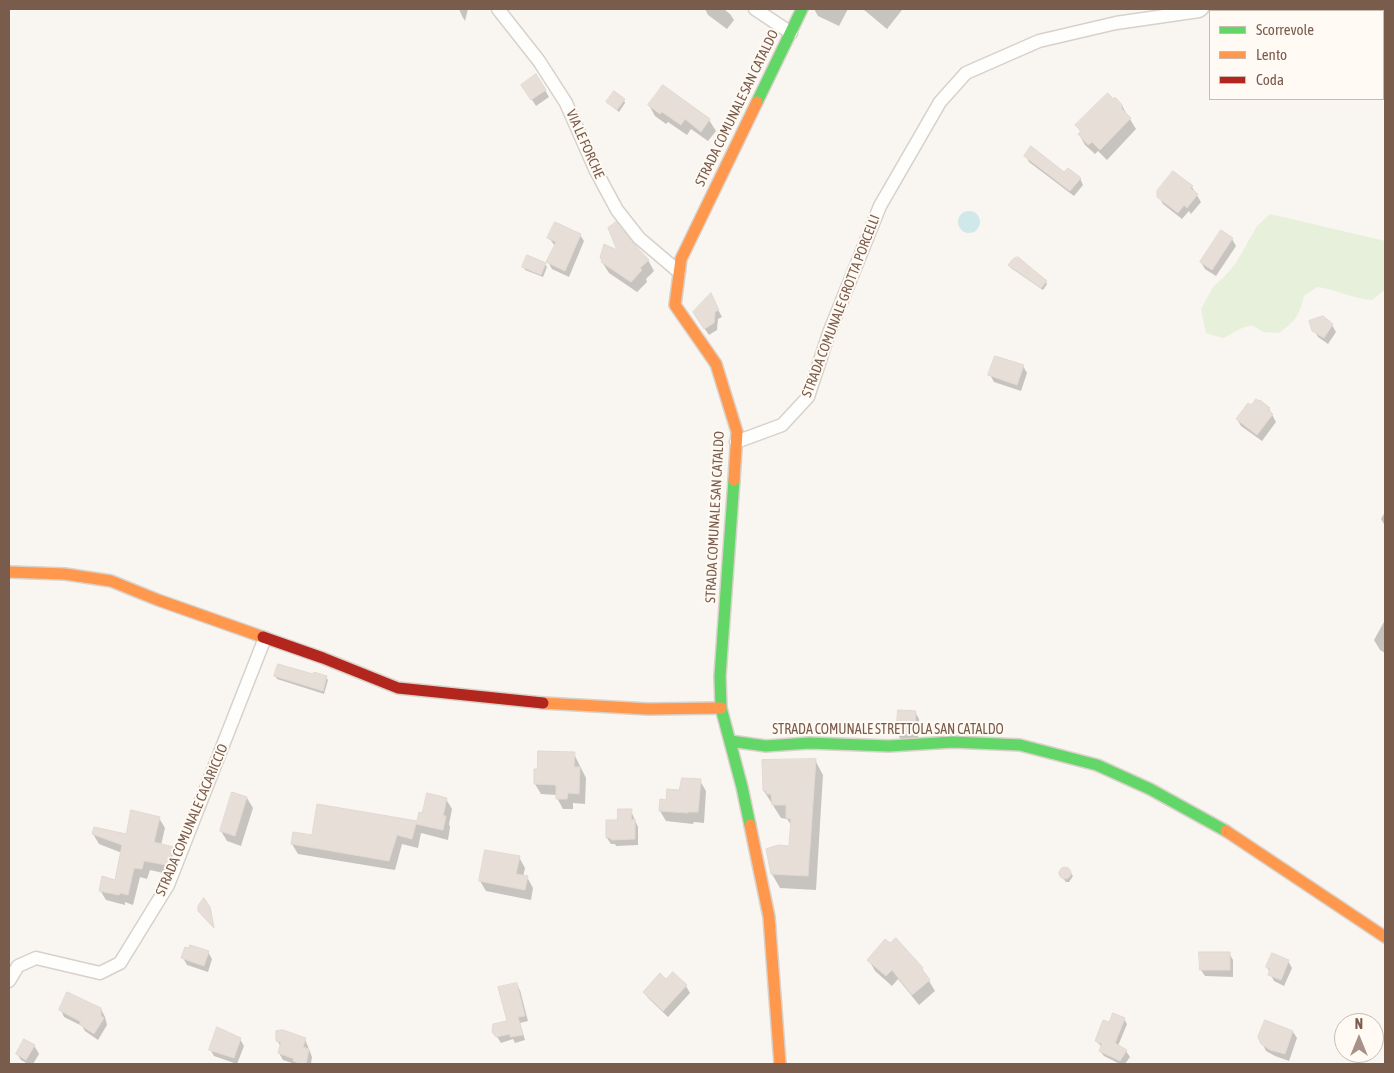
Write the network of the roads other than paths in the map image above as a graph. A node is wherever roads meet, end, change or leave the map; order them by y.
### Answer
1 (498, 9) edge
2 (755, 9) edge
3 (802, 9) edge
4 (1202, 9) edge
5 (791, 33) junction
6 (679, 272) junction
7 (736, 442) junction
8 (9, 572) edge
9 (265, 638) junction
10 (721, 708) junction
11 (730, 741) junction
12 (1385, 937) edge
13 (9, 981) edge
14 (780, 1064) edge

1 - 6 street, VIA LE FORCHE
2 - 5 street
3 - 5 street, STRADA COMUNALE SAN CATALDO
4 - 7 street, STRADA COMUNALE GROTTA PORCELLI
5 - 6 street, STRADA COMUNALE SAN CATALDO
6 - 7 street, STRADA COMUNALE SAN CATALDO
7 - 10 street, STRADA COMUNALE SAN CATALDO
8 - 9 street
9 - 10 street
9 - 13 street, STRADA COMUNALE CACARICCIO
10 - 11 street, STRADA COMUNALE SAN CATALDO
11 - 12 street, STRADA COMUNALE STRETTOLA SAN CATALDO
11 - 14 street, STRADA COMUNALE SAN CATALDO

